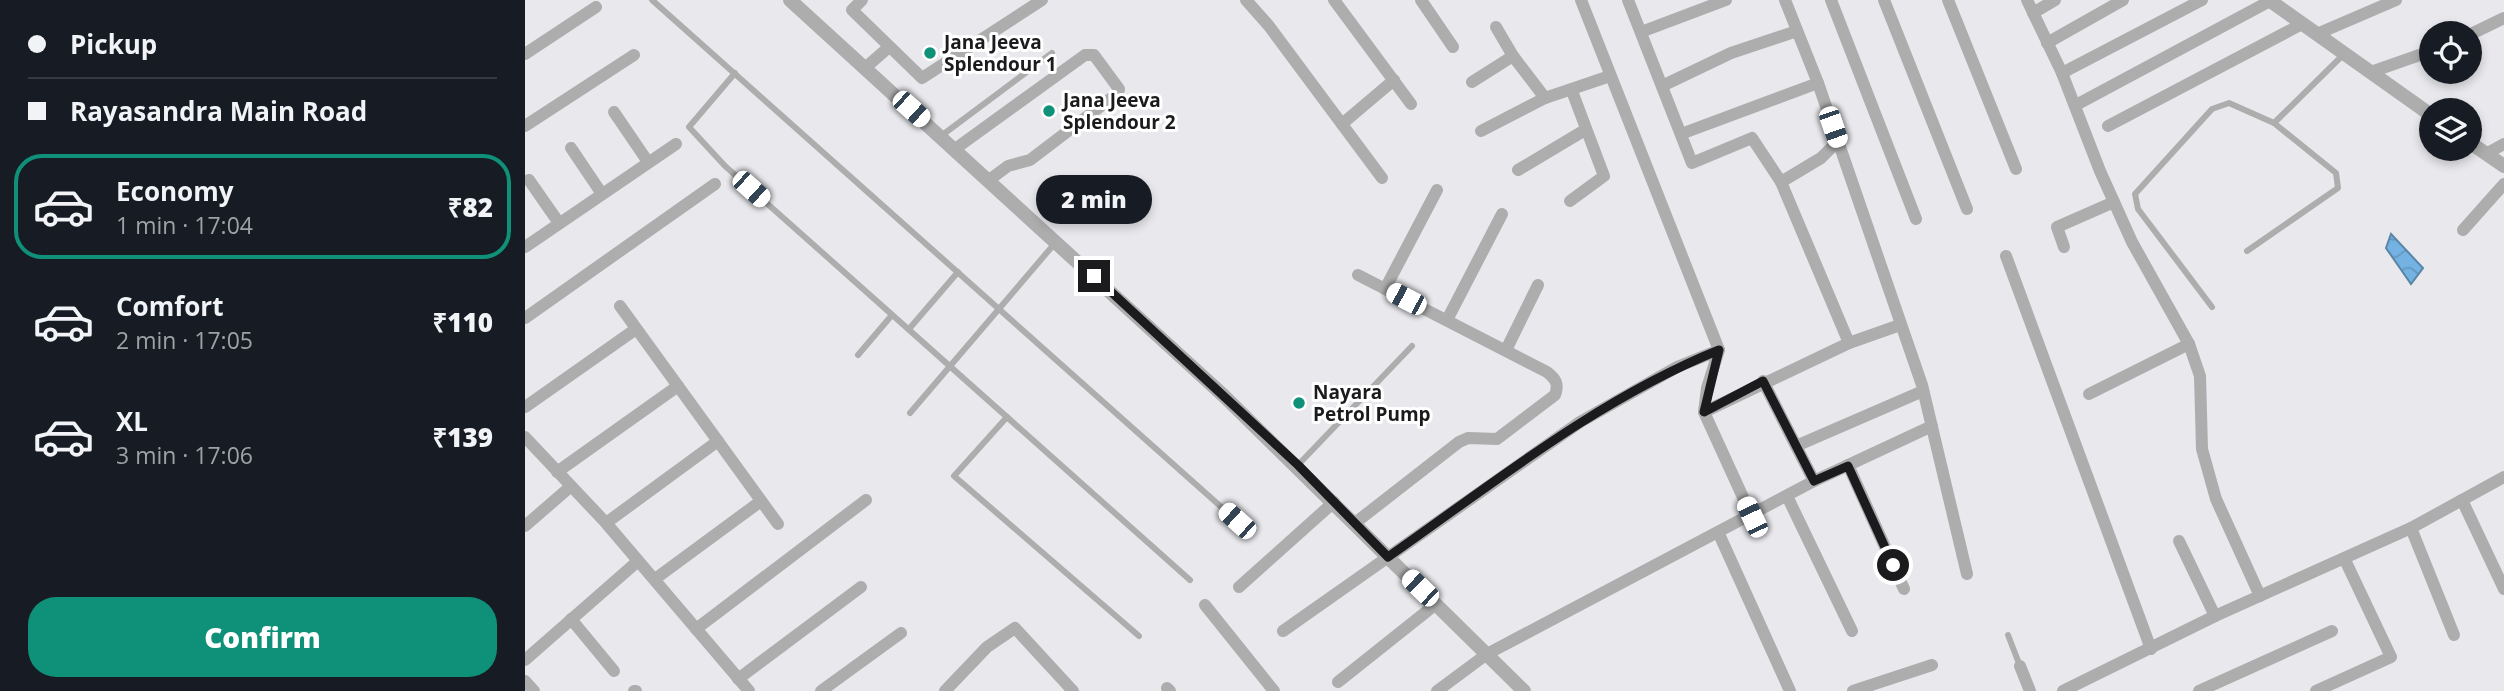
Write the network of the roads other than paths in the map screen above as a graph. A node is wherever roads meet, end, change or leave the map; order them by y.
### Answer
1 (652, 0) edge
2 (790, 0) edge
3 (862, 0) edge
4 (1042, 0) edge
5 (1247, 0) edge
6 (1334, 0) edge
7 (1420, 0) edge
8 (1581, 0) edge
9 (1628, 0) edge
10 (1726, 0) edge
11 (1785, 0) edge
12 (1831, 0) edge
13 (1884, 0) edge
14 (1948, 0) edge
15 (2027, 0) edge
16 (2055, 0) edge
17 (2123, 0) edge
18 (2202, 0) edge
19 (2270, 0) edge
20 (2396, 0) edge
21 (596, 7) dead end
22 (2033, 13) junction
23 (2504, 18) edge
24 (2302, 24) junction
25 (1496, 27) dead end
26 (2482, 29) edge
27 (1797, 32) junction
28 (1641, 33) junction
29 (2317, 34) junction
30 (2047, 43) junction
31 (890, 47) junction
32 (1453, 47) dead end
33 (1052, 53) dead end
34 (525, 54) edge
35 (2344, 54) junction
36 (634, 55) dead end
37 (2419, 55) edge
38 (1513, 56) junction
39 (865, 68) junction
40 (2371, 72) junction
41 (735, 73) junction
42 (2062, 73) junction
43 (1610, 76) junction
44 (1394, 80) junction
45 (1472, 82) dead end
46 (1818, 83) junction
47 (1662, 86) junction
48 (1572, 90) junction
49 (1545, 98) junction
50 (1411, 104) dead end
51 (2076, 105) junction
52 (2419, 106) edge
53 (614, 112) dead end
54 (2274, 123) junction
55 (1342, 124) junction
56 (525, 126) edge
57 (2108, 126) dead end
58 (1585, 130) junction
59 (1481, 131) dead end
60 (1681, 134) junction
61 (941, 136) junction
62 (1838, 141) junction
63 (676, 144) dead end
64 (2504, 144) edge
65 (571, 148) dead end
66 (955, 149) junction
67 (2482, 150) edge
68 (2486, 153) junction
69 (648, 162) junction
70 (2504, 166) edge
71 (2015, 169) dead end
72 (1518, 170) dead end
73 (1382, 178) dead end
74 (529, 180) dead end
75 (989, 180) junction
76 (1781, 182) junction
77 (715, 184) dead end
78 (2504, 184) edge
79 (1437, 190) dead end
80 (602, 194) junction
81 (1570, 201) dead end
82 (2114, 202) junction
83 (1967, 209) dead end
84 (1502, 214) dead end
85 (1916, 219) dead end
86 (559, 223) junction
87 (2463, 230) dead end
88 (1056, 242) junction
89 (525, 247) edge
90 (2064, 247) dead end
91 (2246, 251) dead end
92 (2006, 256) dead end
93 (958, 272) junction
94 (1358, 275) dead end
95 (1538, 285) dead end
96 (1385, 289) junction
97 (620, 306) dead end
98 (2212, 307) dead end
99 (999, 309) junction
100 (892, 315) junction
101 (525, 318) edge
102 (1447, 320) junction
103 (1901, 325) junction
104 (636, 329) junction
105 (909, 329) junction
106 (1849, 343) junction
107 (2189, 344) junction
108 (1412, 346) dead end
109 (1506, 350) junction
110 (1719, 350) junction
111 (858, 355) dead end
112 (950, 366) junction
113 (1763, 381) junction
114 (678, 386) junction
115 (1923, 391) junction
116 (2089, 394) dead end
117 (525, 407) edge
118 (1704, 412) junction
119 (909, 413) dead end
120 (1007, 417) junction
121 (1932, 426) junction
122 (525, 437) edge
123 (718, 441) junction
124 (1796, 446) junction
125 (1298, 465) junction
126 (1848, 466) junction
127 (557, 472) junction
128 (2504, 477) edge
129 (1814, 481) junction
130 (570, 487) junction
131 (1787, 496) junction
132 (866, 500) dead end
133 (2462, 500) junction
134 (761, 501) junction
135 (1334, 502) junction
136 (1752, 517) junction
137 (1237, 521) dead end
138 (606, 523) junction
139 (1355, 523) junction
140 (778, 524) dead end
141 (525, 526) edge
142 (2411, 528) junction
143 (1720, 534) junction
144 (2179, 541) dead end
145 (1388, 557) junction
146 (2345, 560) junction
147 (638, 561) junction
148 (1967, 574) dead end
149 (655, 579) junction
150 (1190, 580) dead end
151 (861, 587) dead end
152 (1238, 587) dead end
153 (1904, 589) dead end
154 (2504, 589) edge
155 (2260, 596) junction
156 (1436, 604) junction
157 (1205, 605) dead end
158 (2215, 616) junction
159 (571, 620) junction
160 (696, 629) junction
161 (1283, 631) dead end
162 (1852, 631) dead end
163 (2332, 631) dead end
164 (901, 633) dead end
165 (2008, 635) dead end
166 (2454, 635) dead end
167 (1139, 636) dead end
168 (2151, 649) junction
169 (1487, 654) junction
170 (525, 660) edge
171 (1932, 665) dead end
172 (2020, 666) joint
173 (614, 671) dead end
174 (738, 679) junction
175 (525, 681) edge
176 (1338, 682) dead end
177 (2093, 685) edge
178 (534, 691) edge
179 (748, 691) edge
180 (821, 691) edge
181 (945, 691) edge
182 (1073, 691) edge
183 (1274, 691) edge
184 (1437, 691) edge
185 (1524, 691) edge
186 (1790, 691) edge
187 (1853, 691) edge
188 (2030, 691) edge
189 (2063, 691) edge
190 (2199, 691) edge
191 (2316, 691) edge

1 - 41 lane
2 - 39 street
3 - 31 street
4 - 31 street
5 - 55 street
6 - 44 street
7 - 32 street
8 - 43 street
9 - 28 street
10 - 28 street
11 - 27 street
12 - 85 street
13 - 83 street
14 - 71 street
15 - 22 street
16 - 22 street
17 - 30 street
18 - 42 street
19 - 24 street
19 - 51 street
20 - 29 street
21 - 34 street
22 - 30 street
23 - 26 street
24 - 29 street
24 - 57 street
25 - 38 street
27 - 46 street
27 - 47 street
28 - 47 street
29 - 35 street
30 - 42 street
31 - 39 street
33 - 61 lane
35 - 40 street
35 - 54 lane
36 - 56 street
37 - 40 street
38 - 45 street
38 - 49 street
39 - 61 street
40 - 52 street
41 - 93 lane
41 - 100 lane
42 - 51 street
43 - 48 street
43 - 110 street
44 - 50 street
44 - 55 street
46 - 60 street
46 - 62 street
47 - 60 street
48 - 49 street
48 - 58 street
49 - 59 street
51 - 82 street
53 - 69 street
54 - 91 lane
54 - 98 lane
55 - 73 street
58 - 72 street
58 - 81 street
60 - 76 street
61 - 66 street
62 - 76 street
62 - 103 street
63 - 69 street
64 - 68 street
65 - 80 street
66 - 75 street
66 - 75 street
67 - 68 street
68 - 70 street
69 - 80 street
74 - 86 street
75 - 88 street
76 - 106 street
77 - 101 street
78 - 87 street
79 - 96 street
80 - 86 street
82 - 90 street
82 - 107 street
84 - 102 street
86 - 89 street
88 - 99 lane
88 - 125 street
92 - 168 street
93 - 99 lane
93 - 105 lane
94 - 96 street
95 - 109 street
96 - 102 street
97 - 104 street
99 - 112 lane
99 - 137 lane
100 - 105 lane
100 - 111 lane
102 - 109 street
103 - 106 street
103 - 115 street
104 - 114 street
104 - 117 street
105 - 112 lane
106 - 113 street
107 - 116 street
107 - 155 street
108 - 125 lane
109 - 139 street
110 - 118 street
110 - 145 street
112 - 119 lane
112 - 120 lane
113 - 118 street
113 - 124 street
114 - 123 street
114 - 127 street
115 - 121 street
115 - 124 street
118 - 136 street
120 - 150 lane
120 - 167 lane
121 - 126 street
121 - 148 street
122 - 127 street
123 - 134 street
123 - 138 street
124 - 129 street
125 - 135 street
126 - 129 street
126 - 153 street
127 - 130 street
128 - 133 street
129 - 131 street
130 - 138 street
130 - 141 street
131 - 136 street
131 - 162 street
132 - 160 street
133 - 142 street
133 - 154 street
134 - 140 street
134 - 149 street
135 - 139 street
135 - 152 street
136 - 143 street
138 - 147 street
139 - 145 street
142 - 146 street
142 - 166 street
143 - 169 street
143 - 186 street
144 - 158 street
145 - 156 street
145 - 161 street
146 - 155 street
146 - 191 street
147 - 149 street
147 - 159 street
149 - 160 street
151 - 174 street
155 - 158 street
156 - 169 street
156 - 176 street
157 - 183 street
158 - 168 street
159 - 170 street
159 - 173 street
160 - 174 street
163 - 190 street
164 - 180 street
165 - 172 lane
168 - 177 street
169 - 184 street
169 - 185 street
171 - 187 street
172 - 188 street
174 - 179 street
175 - 178 street
177 - 189 street
181 - 182 street

